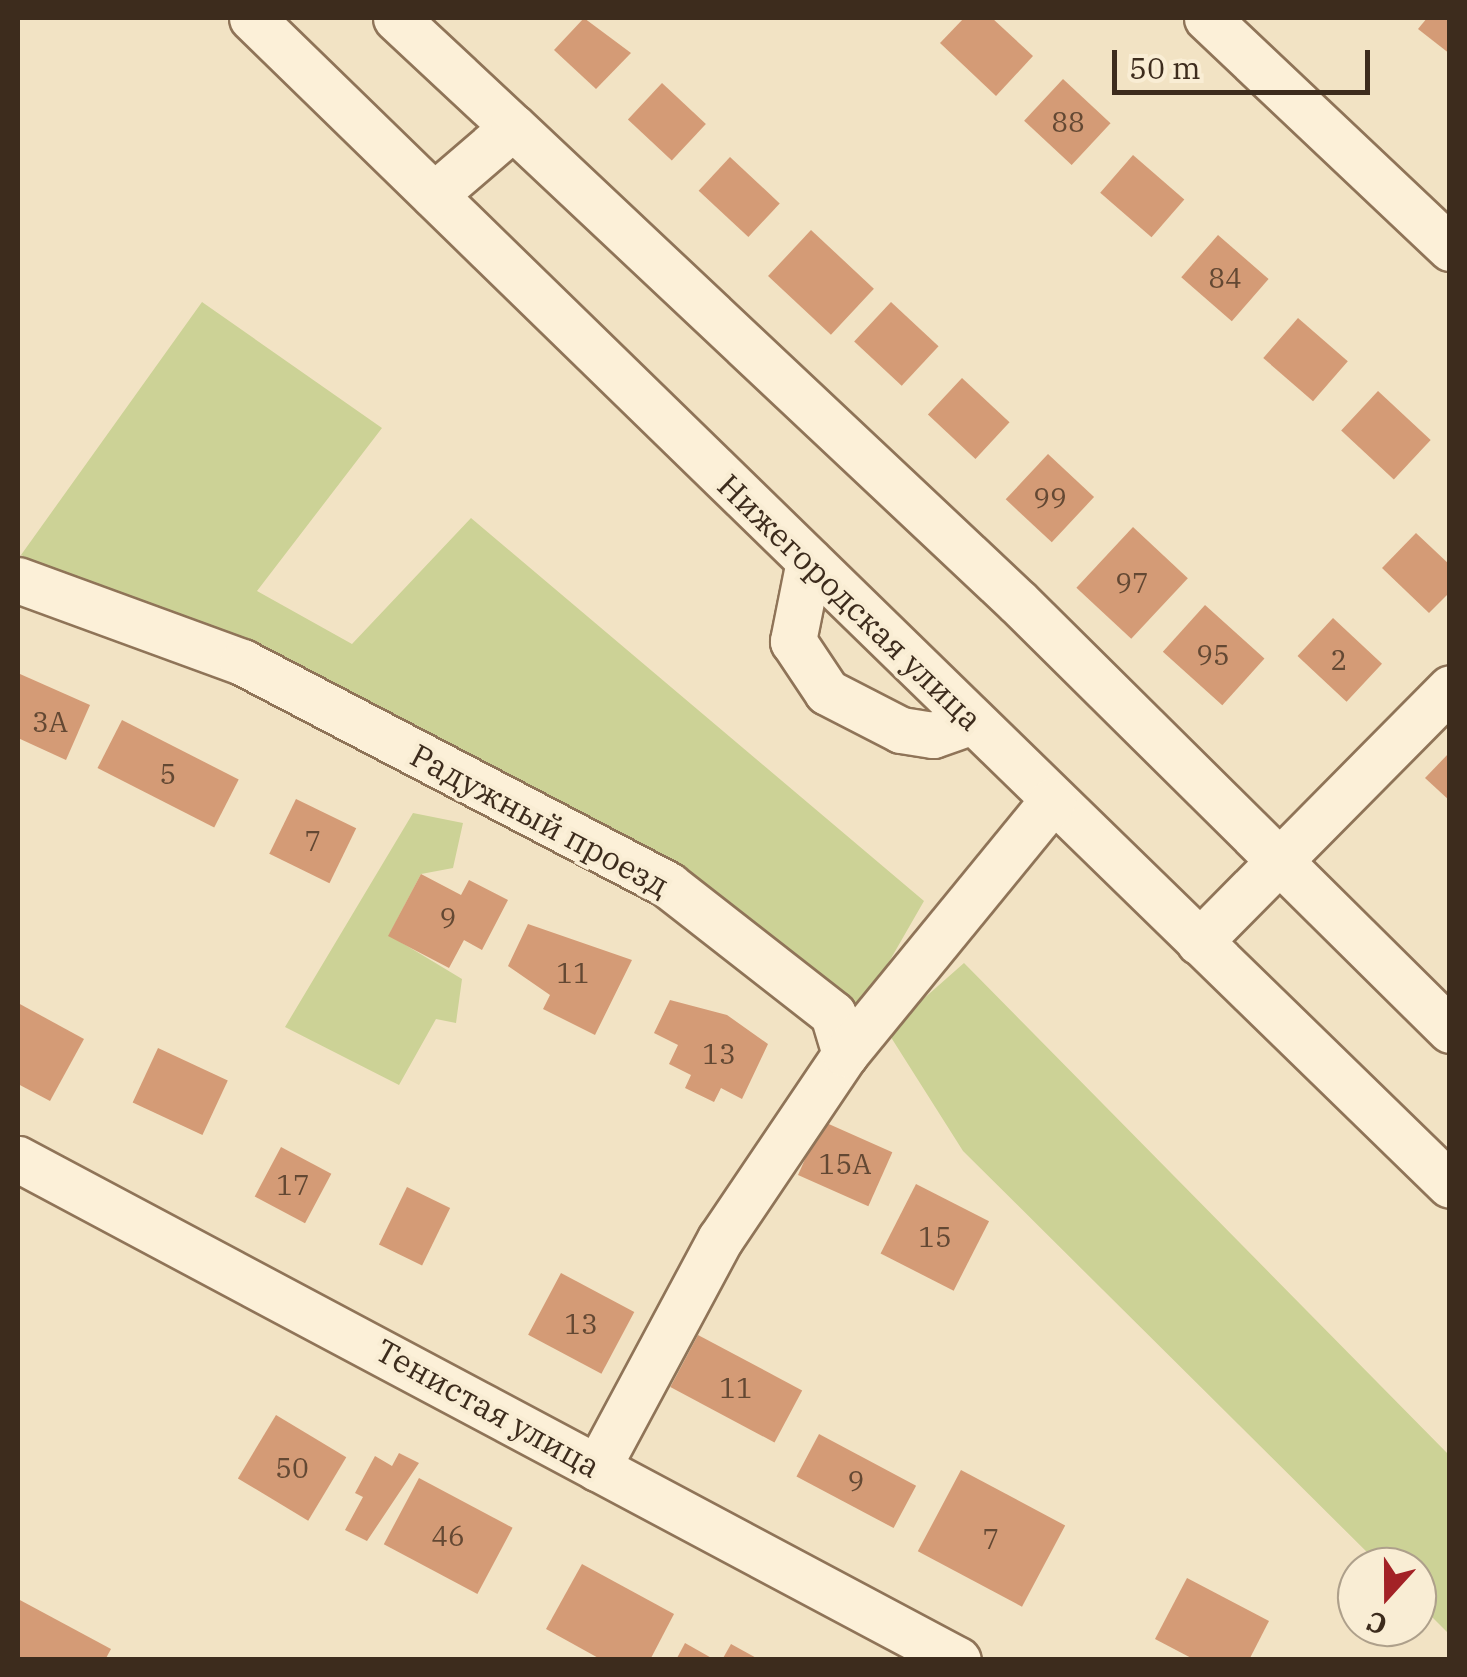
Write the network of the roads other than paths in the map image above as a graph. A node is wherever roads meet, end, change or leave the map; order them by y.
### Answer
1 (252, 18) edge
2 (396, 18) edge
3 (1208, 18) edge
4 (1317, 120) junction
5 (513, 127) junction
6 (434, 195) junction
7 (1450, 221) edge
8 (1450, 248) edge
9 (808, 561) junction
10 (18, 580) edge
11 (1450, 688) edge
12 (972, 721) junction
13 (1053, 800) junction
14 (1275, 857) junction
15 (1199, 942) junction
16 (1450, 1030) edge
17 (846, 1054) junction
18 (18, 1159) edge
19 (1450, 1186) edge
20 (597, 1468) junction
21 (958, 1660) edge

1 - 6 street, Нижегородская улица
2 - 5 street
3 - 4 street
4 - 7 street
4 - 8 street
5 - 6 street
5 - 14 street
6 - 9 street, Нижегородская улица
9 - 12 street, Нижегородская улица
9 - 12 street
10 - 17 street, Радужный проезд
11 - 14 street
12 - 13 street, Нижегородская улица
13 - 15 street, Нижегородская улица
13 - 17 street
14 - 15 street
14 - 16 street
15 - 19 street, Нижегородская улица
17 - 20 street
18 - 20 street, Тенистая улица
20 - 21 street, Тенистая улица

